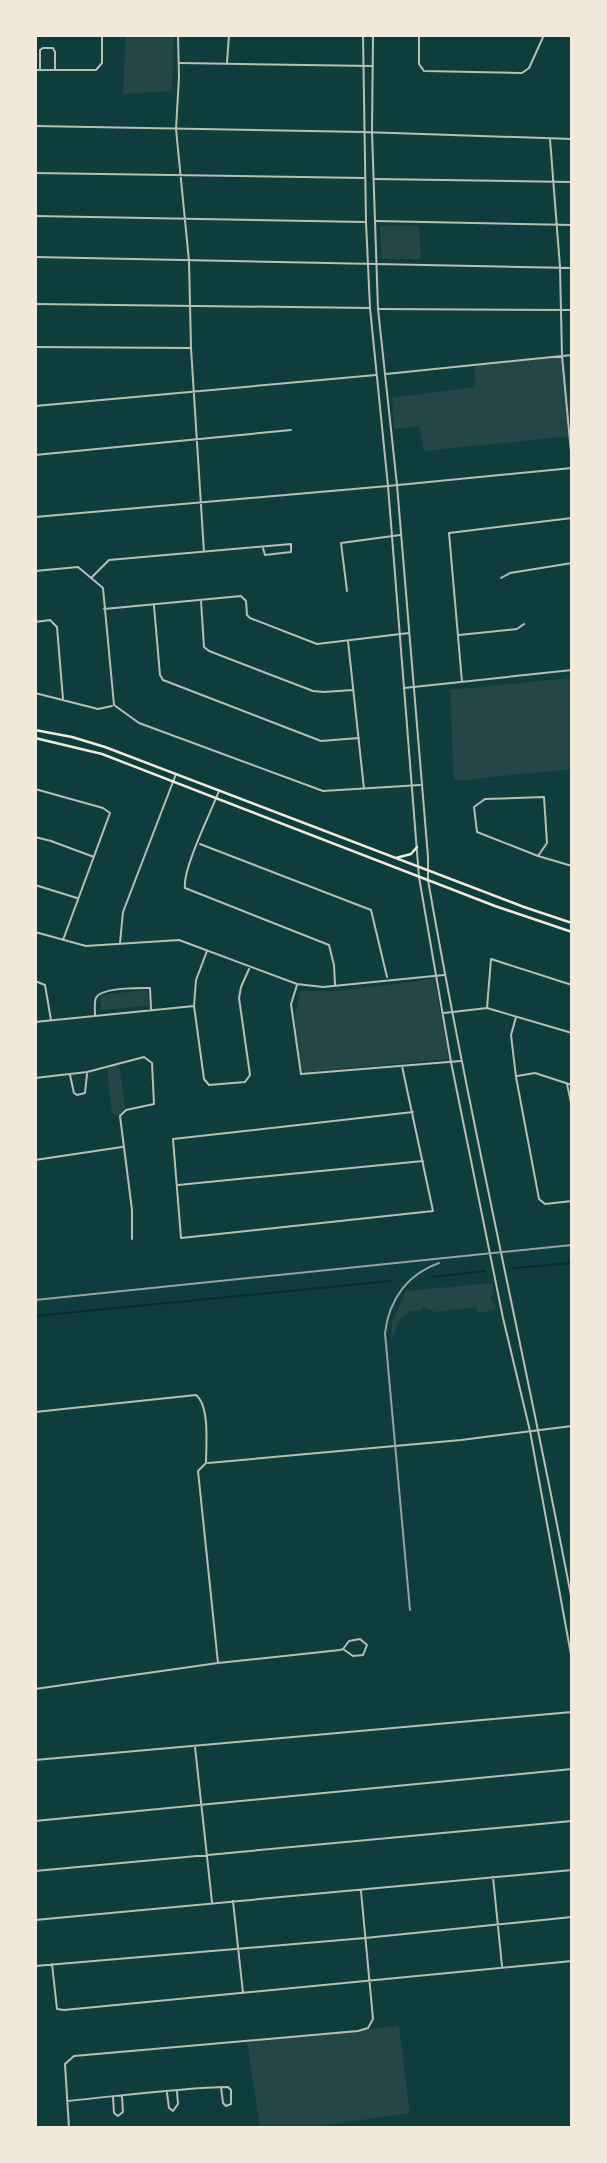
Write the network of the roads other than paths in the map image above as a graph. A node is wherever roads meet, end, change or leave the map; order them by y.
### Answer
1 (102, 35) edge
2 (178, 35) edge
3 (229, 35) edge
4 (363, 35) edge
5 (373, 35) edge
6 (419, 35) edge
7 (544, 35) edge
8 (178, 63) junction
9 (227, 64) junction
10 (373, 66) junction
11 (363, 67) junction
12 (35, 70) edge
13 (40, 70) junction
14 (55, 70) junction
15 (35, 126) edge
16 (176, 129) junction
17 (364, 132) junction
18 (372, 132) junction
19 (550, 138) junction
20 (572, 139) edge
21 (35, 173) edge
22 (181, 176) junction
23 (365, 178) junction
24 (374, 179) junction
25 (554, 182) junction
26 (572, 182) edge
27 (35, 216) edge
28 (185, 218) junction
29 (375, 221) junction
30 (366, 222) junction
31 (557, 224) junction
32 (572, 225) edge
33 (35, 257) edge
34 (190, 261) junction
35 (368, 262) junction
36 (376, 264) junction
37 (560, 267) junction
38 (572, 268) edge
39 (35, 304) edge
40 (192, 305) junction
41 (370, 308) junction
42 (378, 309) junction
43 (562, 310) junction
44 (572, 310) edge
45 (35, 347) edge
46 (191, 348) junction
47 (572, 355) edge
48 (562, 356) junction
49 (377, 374) junction
50 (385, 374) junction
51 (195, 391) junction
52 (35, 406) edge
53 (567, 406) junction
54 (572, 406) edge
55 (291, 430) dead end
56 (198, 439) junction
57 (35, 454) edge
58 (572, 463) edge
59 (572, 468) edge
60 (397, 485) junction
61 (388, 486) junction
62 (201, 503) junction
63 (35, 517) edge
64 (572, 518) edge
65 (401, 535) junction
66 (391, 537) junction
67 (263, 548) junction
68 (204, 552) junction
69 (572, 563) edge
70 (35, 571) edge
71 (92, 577) junction
72 (501, 579) dead end
73 (347, 591) dead end
74 (201, 600) junction
75 (153, 605) junction
76 (104, 609) junction
77 (35, 622) edge
78 (524, 624) dead end
79 (409, 633) junction
80 (399, 635) junction
81 (458, 635) junction
82 (348, 640) junction
83 (572, 670) edge
84 (462, 682) junction
85 (414, 687) junction
86 (403, 688) junction
87 (353, 690) junction
88 (35, 693) edge
89 (63, 699) junction
90 (114, 705) junction
91 (35, 730) edge
92 (35, 738) edge
93 (359, 738) junction
94 (176, 774) junction
95 (172, 783) junction
96 (412, 785) junction
97 (421, 785) junction
98 (35, 789) edge
99 (364, 789) junction
100 (219, 790) junction
101 (216, 799) junction
102 (330, 833) junction
103 (35, 837) edge
104 (326, 841) junction
105 (199, 844) junction
106 (417, 847) junction
107 (538, 856) junction
108 (94, 857) junction
109 (396, 858) junction
110 (418, 865) junction
111 (572, 866) edge
112 (428, 869) junction
113 (419, 877) junction
114 (428, 880) junction
115 (35, 885) edge
116 (78, 898) junction
117 (572, 923) edge
118 (436, 925) junction
119 (426, 927) junction
120 (35, 932) edge
121 (572, 932) edge
122 (63, 941) junction
123 (120, 944) junction
124 (207, 950) junction
125 (250, 967) junction
126 (444, 975) junction
127 (434, 976) junction
128 (387, 979) junction
129 (35, 981) edge
130 (298, 984) junction
131 (572, 985) edge
132 (335, 986) junction
133 (194, 1006) junction
134 (487, 1008) junction
135 (151, 1011) junction
136 (443, 1013) junction
137 (453, 1013) junction
138 (95, 1016) junction
139 (516, 1017) junction
140 (51, 1021) junction
141 (35, 1022) edge
142 (572, 1033) edge
143 (461, 1061) junction
144 (451, 1062) junction
145 (402, 1066) junction
146 (87, 1072) junction
147 (70, 1074) junction
148 (516, 1077) junction
149 (35, 1078) edge
150 (567, 1083) junction
151 (572, 1085) edge
152 (572, 1107) edge
153 (413, 1112) junction
154 (123, 1146) junction
155 (35, 1160) edge
156 (423, 1161) junction
157 (177, 1185) junction
158 (572, 1201) edge
159 (132, 1239) dead end
160 (35, 1412) edge
161 (572, 1426) edge
162 (539, 1430) junction
163 (530, 1431) junction
164 (206, 1463) junction
165 (572, 1601) edge
166 (343, 1649) junction
167 (572, 1660) edge
168 (218, 1663) junction
169 (35, 1689) edge
170 (572, 1712) edge
171 (195, 1745) junction
172 (35, 1760) edge
173 (572, 1769) edge
174 (201, 1805) junction
175 (35, 1821) edge
176 (572, 1821) edge
177 (206, 1855) junction
178 (572, 1870) edge
179 (35, 1871) edge
180 (493, 1877) junction
181 (361, 1890) junction
182 (233, 1901) junction
183 (212, 1903) junction
184 (572, 1917) edge
185 (35, 1920) edge
186 (498, 1925) junction
187 (365, 1938) junction
188 (239, 1948) junction
189 (572, 1961) edge
190 (52, 1964) junction
191 (35, 1966) edge
192 (502, 1967) junction
193 (369, 1980) junction
194 (243, 1994) junction
195 (221, 2087) junction
196 (177, 2091) junction
197 (167, 2092) junction
198 (122, 2096) junction
199 (113, 2097) junction
200 (66, 2101) junction
201 (69, 2128) edge

1 - 14 street
2 - 8 street
3 - 9 street
4 - 11 street
5 - 10 street
6 - 7 street
8 - 9 street
8 - 16 street
9 - 11 street
10 - 11 street
10 - 18 street
11 - 17 street
12 - 13 street
13 - 14 street
13 - 14 street
15 - 16 street
16 - 17 street
16 - 22 street
17 - 18 street
17 - 23 street
18 - 19 street
18 - 24 street
19 - 20 street
19 - 25 street
21 - 22 street
22 - 23 street
22 - 28 street
23 - 30 street
24 - 25 street
24 - 29 street
25 - 26 street
25 - 31 street
27 - 28 street
28 - 30 street
28 - 34 street
29 - 31 street
29 - 36 street
30 - 35 street
31 - 32 street
31 - 37 street
33 - 34 street
34 - 35 street
34 - 40 street
35 - 36 street
35 - 41 street
36 - 37 street
36 - 42 street
37 - 38 street
37 - 43 street
39 - 40 street
40 - 41 street
40 - 46 street
41 - 49 street
42 - 43 street
42 - 50 street
43 - 44 street
43 - 48 street
45 - 46 street
46 - 51 street
47 - 48 street
48 - 50 street
48 - 53 street
49 - 51 street
49 - 61 street
50 - 60 street
51 - 52 street
51 - 56 street
53 - 54 street
53 - 58 street
55 - 56 street
56 - 57 street
56 - 62 street
59 - 60 street
60 - 61 street
60 - 65 street
61 - 62 street
61 - 66 street
62 - 63 street
62 - 68 street
64 - 81 street
65 - 66 street
65 - 79 street
66 - 73 street
66 - 80 street
67 - 67 street
67 - 68 street
68 - 71 street
69 - 72 street
70 - 71 street
71 - 76 street
74 - 75 street
74 - 82 street
74 - 87 street
75 - 76 street
75 - 93 street
76 - 90 street
77 - 89 street
78 - 81 street
79 - 80 street
79 - 85 street
80 - 82 street
80 - 86 street
81 - 84 street
82 - 87 street
83 - 84 street
84 - 85 street
85 - 86 street
85 - 97 street
86 - 96 street
87 - 93 street
88 - 89 street
89 - 90 street
90 - 99 street
91 - 94 main road
92 - 95 main road
93 - 99 street
94 - 95 street
94 - 100 main road
95 - 101 main road
95 - 123 street
96 - 97 street
96 - 99 street
96 - 106 street
97 - 112 street
98 - 108 street
100 - 101 street
100 - 102 main road
101 - 104 main road
101 - 105 street
102 - 104 main road
102 - 109 main road
103 - 108 street
104 - 113 main road
105 - 128 street
105 - 132 street
106 - 109 main road
106 - 110 street
107 - 107 street
107 - 111 street
108 - 116 street
109 - 110 main road
110 - 112 main road
110 - 113 street
112 - 114 street
112 - 117 main road
113 - 114 main road
113 - 119 street
114 - 118 street
114 - 121 main road
115 - 116 street
116 - 122 street
118 - 119 street
118 - 126 street
119 - 127 street
120 - 122 street
122 - 123 street
123 - 124 street
124 - 125 street
124 - 133 street
125 - 130 street
125 - 133 street
126 - 127 street
126 - 137 street
127 - 128 street
127 - 136 street
128 - 132 street
129 - 140 street
130 - 132 street
130 - 145 street
131 - 134 street
133 - 135 street
134 - 137 street
134 - 139 street
135 - 138 street
135 - 138 street
136 - 137 street
136 - 144 street
137 - 143 street
138 - 140 street
139 - 142 street
139 - 148 street
140 - 141 street
143 - 144 street
143 - 162 street
144 - 145 street
144 - 163 street
145 - 153 street
146 - 147 street
146 - 147 street
146 - 154 street
147 - 149 street
148 - 150 street
148 - 158 street
150 - 151 street
150 - 152 street
153 - 156 street
153 - 157 street
154 - 155 street
154 - 159 street
156 - 157 street
156 - 157 street
160 - 164 street
161 - 162 street
162 - 163 street
162 - 165 street
163 - 164 street
163 - 167 street
164 - 168 street
166 - 166 street
166 - 168 street
168 - 169 street
170 - 171 street
171 - 172 street
171 - 174 street
173 - 174 street
174 - 175 street
174 - 177 street
176 - 177 street
177 - 179 street
177 - 183 street
178 - 180 street
180 - 181 street
180 - 186 street
181 - 182 street
181 - 187 street
182 - 183 street
182 - 188 street
183 - 185 street
184 - 186 street
186 - 187 street
186 - 192 street
187 - 188 street
187 - 193 street
188 - 190 street
188 - 194 street
189 - 192 street
190 - 191 street
190 - 194 street
192 - 193 street
193 - 194 street
193 - 200 street
195 - 195 street
195 - 196 street
196 - 197 street
196 - 197 street
197 - 198 street
198 - 199 street
198 - 199 street
199 - 200 street
200 - 201 street

